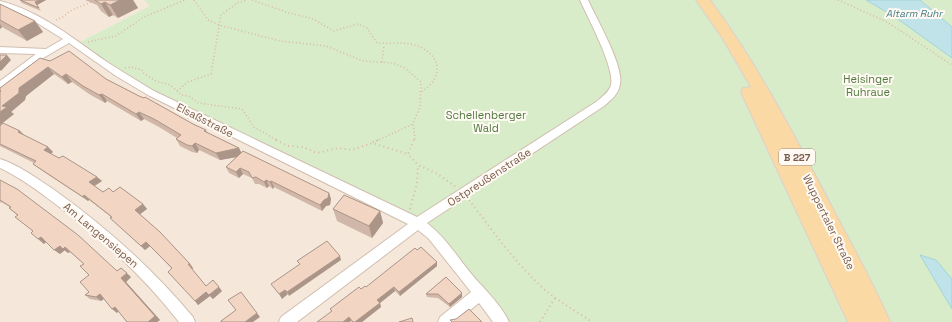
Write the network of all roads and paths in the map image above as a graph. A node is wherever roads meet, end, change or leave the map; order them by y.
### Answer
1 (96, 0) edge
2 (185, 0) edge
3 (194, 0) edge
4 (247, 0) edge
5 (252, 0) edge
6 (584, 0) edge
7 (692, 0) edge
8 (703, 0) edge
9 (838, 0) edge
10 (0, 3) edge
11 (48, 24) junction
12 (219, 25) junction
13 (74, 42) junction
14 (384, 44) junction
15 (0, 50) edge
16 (46, 52) junction
17 (382, 62) junction
18 (952, 65) edge
19 (112, 69) junction
20 (0, 86) edge
21 (177, 91) junction
22 (421, 92) junction
23 (413, 123) junction
24 (372, 143) junction
25 (408, 154) junction
26 (0, 163) edge
27 (418, 165) junction
28 (464, 194) junction
29 (412, 220) junction
30 (480, 292) junction
31 (555, 298) junction
32 (188, 322) edge
33 (286, 322) edge
34 (446, 322) edge
35 (502, 322) edge
36 (540, 322) edge
37 (592, 322) edge
38 (860, 322) edge
39 (879, 322) edge

1 - 11 path
2 - 13 path
3 - 12 path
4 - 12 path
5 - 14 path
6 - 28 street, Ostpreußenstraße
7 - 38 main road, Wuppertaler Straße / B 227
8 - 39 main road, Wuppertaler Straße / B 227
9 - 18 path
10 - 11 street, Elsaßstraße
11 - 13 street, Elsaßstraße
12 - 17 path
12 - 21 path
13 - 16 street
13 - 19 street, Elsaßstraße
14 - 17 path
14 - 22 path
15 - 16 street
16 - 20 street
17 - 22 path
19 - 21 path
19 - 29 street, Elsaßstraße
21 - 24 path
22 - 23 path
23 - 24 path
23 - 25 path
24 - 25 path
25 - 27 path
26 - 32 street, Am Langensiepen
27 - 28 path
27 - 29 path
28 - 29 street, Ostpreußenstraße
28 - 31 path
29 - 30 street, Elsaßstraße
29 - 33 street, Ostpreußenstraße
30 - 34 street
30 - 35 street, Elsaßstraße
31 - 36 path
31 - 37 path

